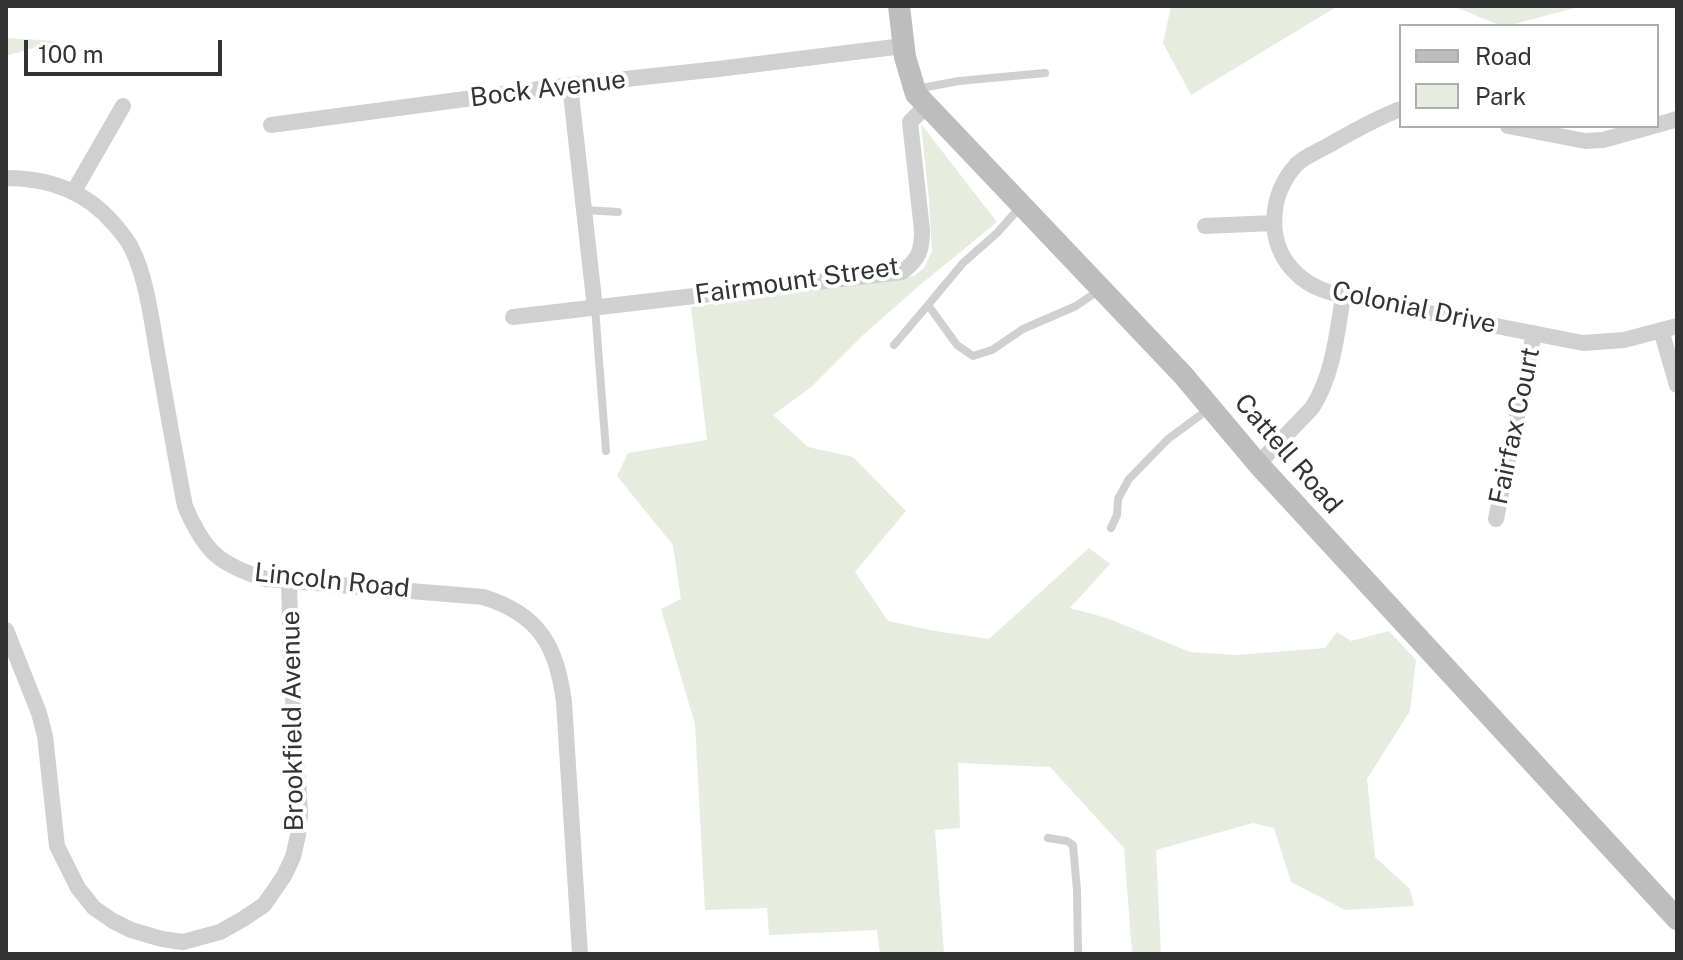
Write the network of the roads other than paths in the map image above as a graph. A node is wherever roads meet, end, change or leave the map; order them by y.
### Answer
1 (899, 6) edge
2 (903, 46) junction
3 (1045, 73) dead end
4 (570, 85) junction
5 (921, 97) junction
6 (123, 106) dead end
7 (1399, 110) edge
8 (271, 125) dead end
9 (1518, 128) edge
10 (1648, 128) edge
11 (6, 178) edge
12 (74, 191) junction
13 (1022, 205) junction
14 (584, 210) junction
15 (618, 212) dead end
16 (1273, 223) junction
17 (1205, 226) dead end
18 (1101, 288) junction
19 (1343, 296) junction
20 (928, 305) junction
21 (595, 308) junction
22 (513, 317) dead end
23 (1669, 328) edge
24 (1534, 333) junction
25 (894, 345) dead end
26 (1677, 385) edge
27 (1210, 408) junction
28 (606, 451) dead end
29 (1258, 464) junction
30 (1496, 519) dead end
31 (1111, 528) dead end
32 (289, 582) junction
33 (6, 630) edge
34 (1048, 838) dead end
35 (1677, 919) edge
36 (185, 948) edge
37 (580, 954) edge
38 (1078, 954) edge

1 - 2 street, Cattell Road
2 - 4 street, Bock Avenue
2 - 5 street, Cattell Road
3 - 5 lane
4 - 8 street, Bock Avenue
4 - 14 street
5 - 13 street, Cattell Road
5 - 21 street, Fairmount Street
6 - 12 street
7 - 16 street
9 - 10 street
11 - 12 street, Lincoln Road
12 - 32 street, Lincoln Road
13 - 18 street, Cattell Road
13 - 20 lane
14 - 15 lane
14 - 21 street
16 - 17 street
16 - 19 street, Colonial Drive
18 - 20 lane
18 - 27 street, Cattell Road
19 - 24 street, Colonial Drive
19 - 29 street
20 - 25 lane
21 - 22 street, Fairmount Street
21 - 28 lane
23 - 24 street, Colonial Drive
23 - 26 street
24 - 30 street, Fairfax Court
27 - 29 street, Cattell Road
27 - 31 lane
29 - 35 street, Cattell Road
32 - 36 street, Brookfield Avenue
32 - 37 street, Lincoln Road
33 - 36 street
34 - 38 lane

